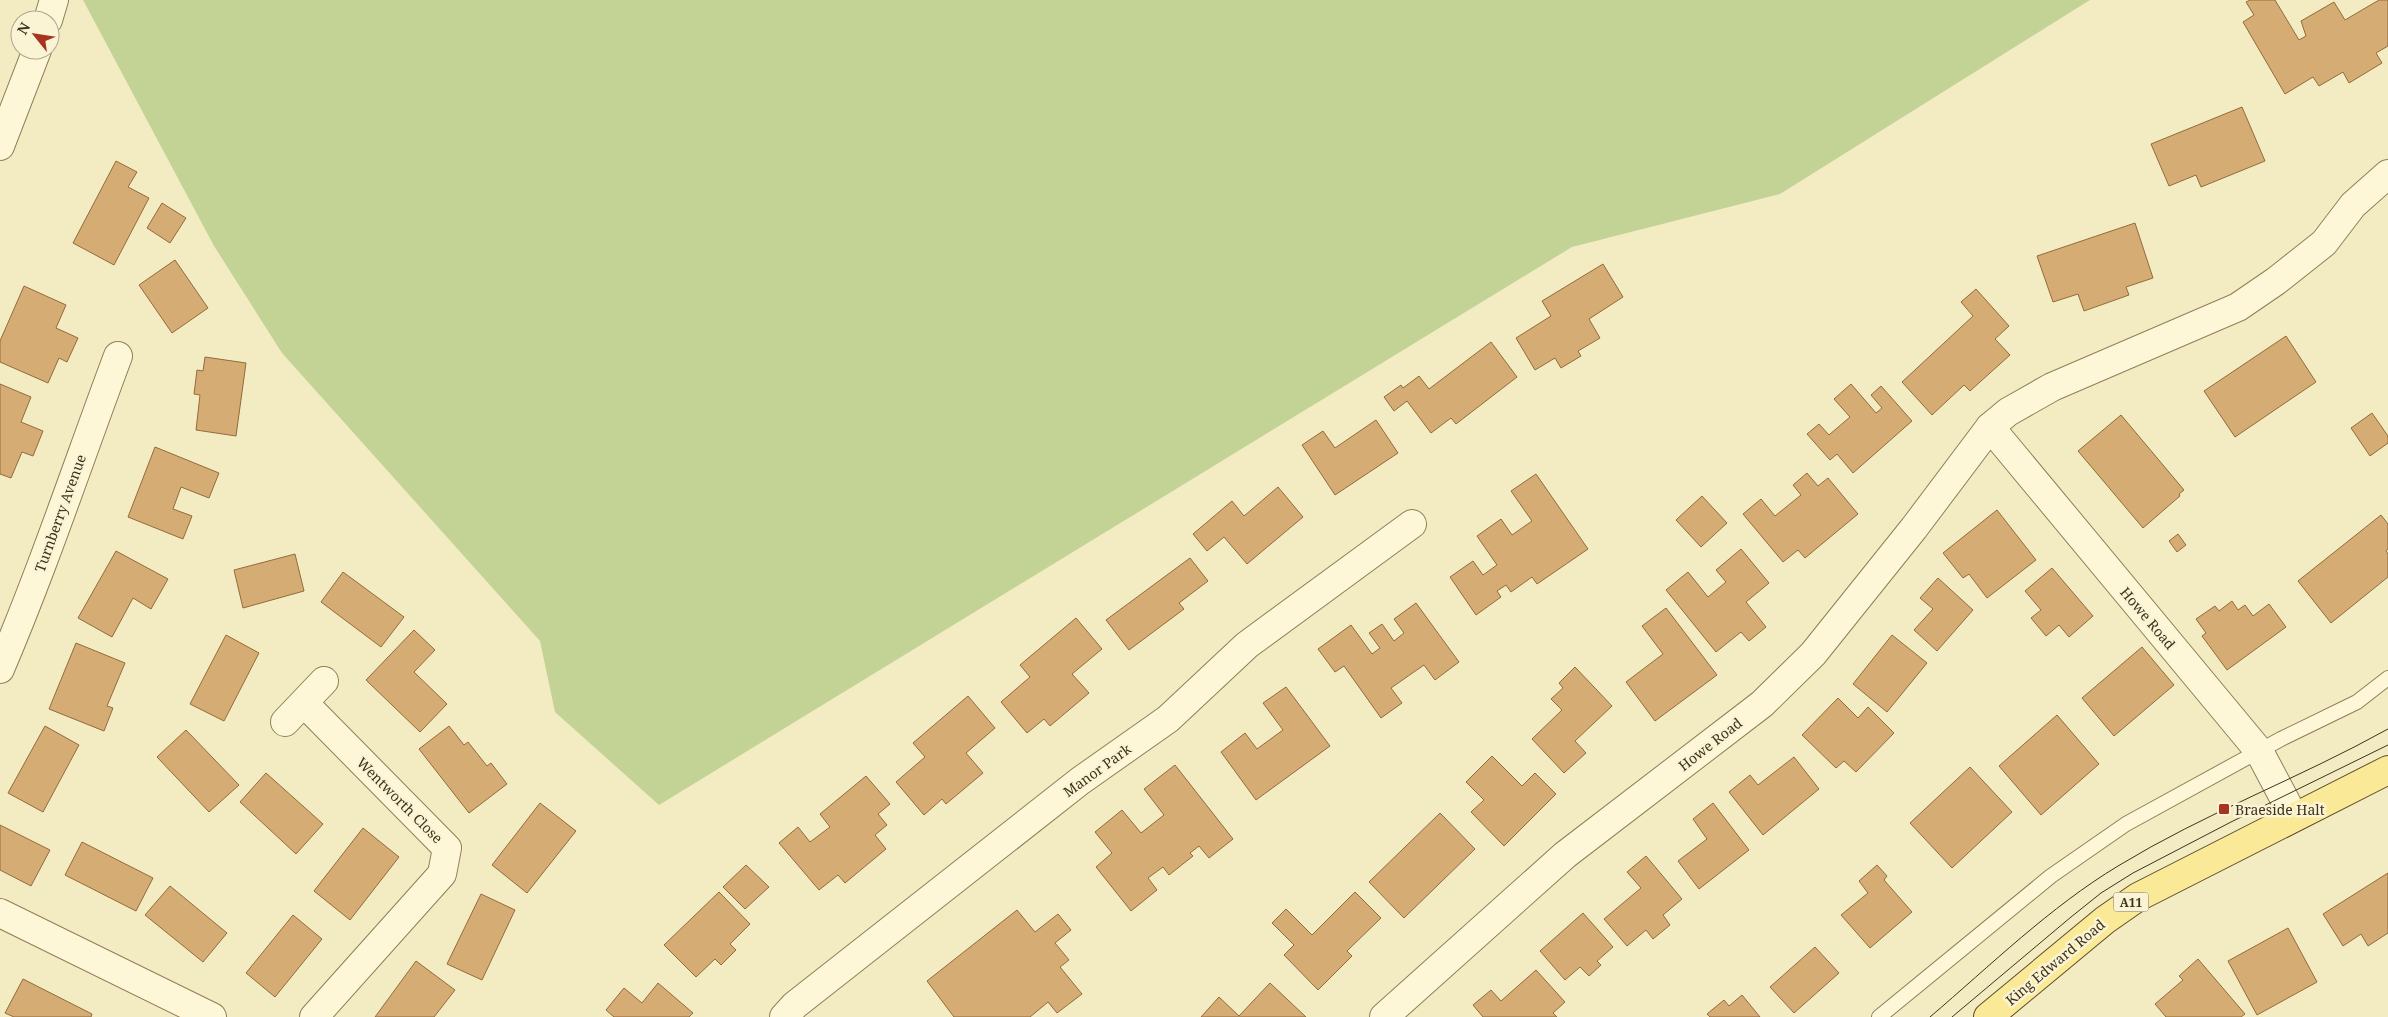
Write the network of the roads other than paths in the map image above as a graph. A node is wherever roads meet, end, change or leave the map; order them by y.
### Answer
1 (33, 60) edge
2 (0, 146) edge
3 (2388, 174) edge
4 (118, 356) dead end
5 (1990, 427) junction
6 (1412, 524) dead end
7 (0, 668) edge
8 (2388, 678) edge
9 (324, 681) dead end
10 (304, 703) junction
11 (285, 722) dead end
12 (2259, 751) junction
13 (2388, 770) edge
14 (2294, 818) junction
15 (0, 914) edge
16 (170, 1008) edge
17 (212, 1017) edge
18 (314, 1017) edge
19 (784, 1017) edge
20 (1384, 1017) edge
21 (1879, 1017) edge
22 (1988, 1017) edge

1 - 2 street
3 - 5 street, Howe Road
4 - 7 street, Turnberry Avenue
5 - 12 street, Howe Road
5 - 20 street, Howe Road
6 - 19 street, Manor Park
8 - 12 lane
9 - 10 street
10 - 11 street
10 - 18 street, Wentworth Close
12 - 14 street, Howe Road
12 - 21 lane
13 - 14 main road, King Edward Road / A11
14 - 22 main road, King Edward Road / A11
15 - 16 street
16 - 17 street

